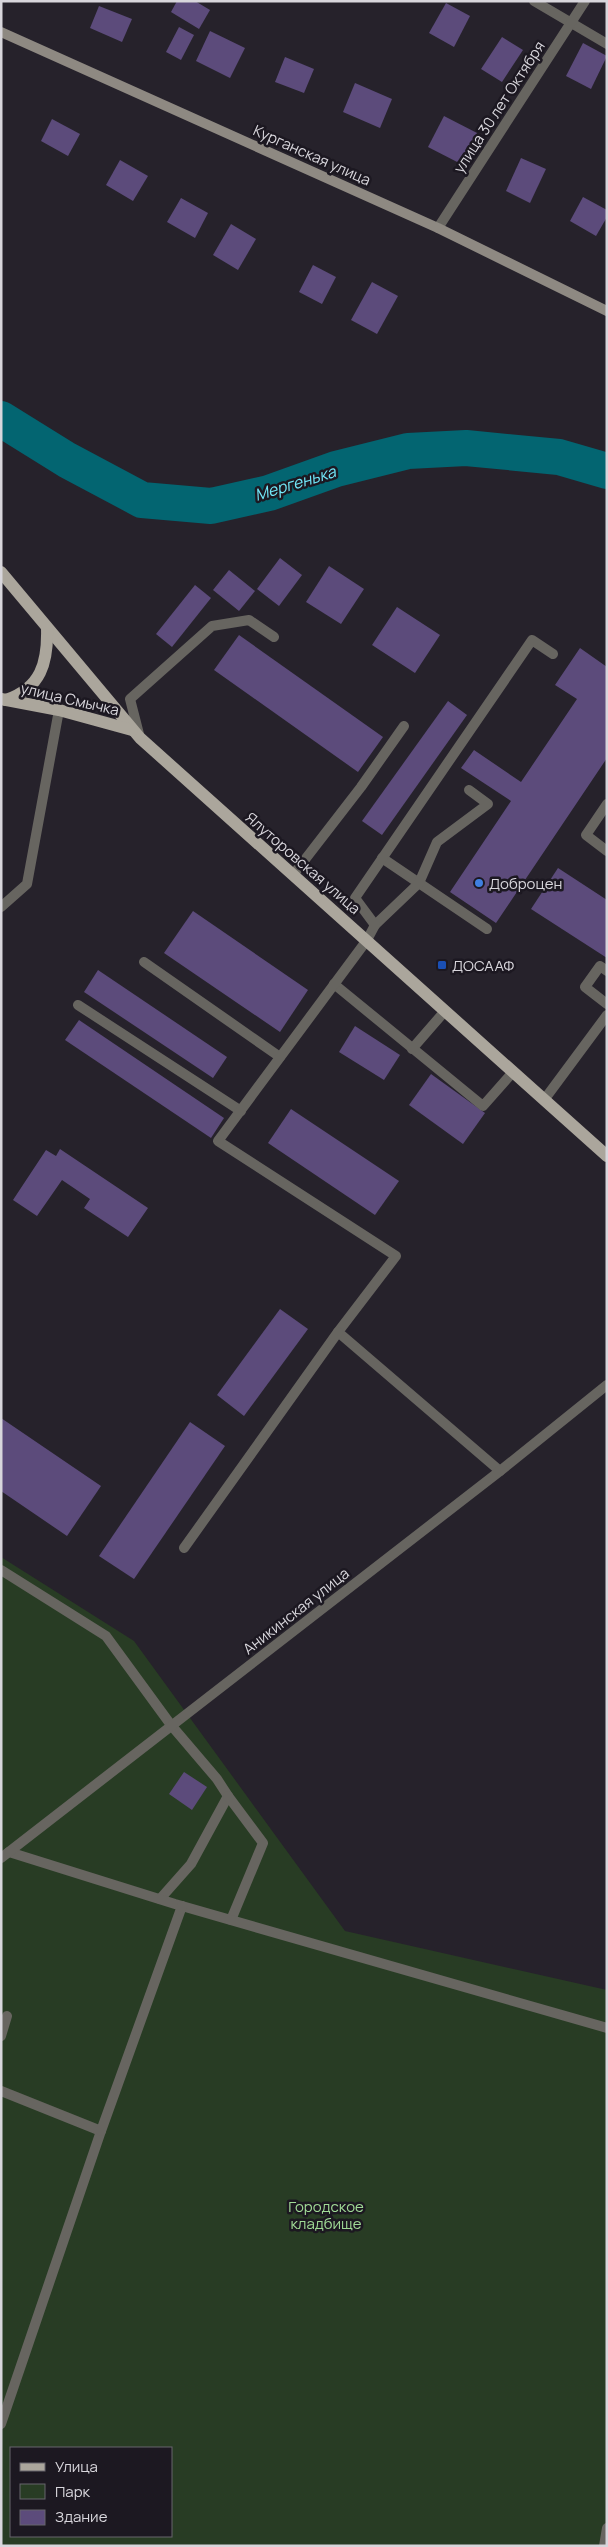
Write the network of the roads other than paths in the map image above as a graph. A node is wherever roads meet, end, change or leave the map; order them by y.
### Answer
1 (534, 1) edge
2 (585, 1) edge
3 (572, 23) junction
4 (1, 32) edge
5 (607, 44) edge
6 (438, 228) junction
7 (607, 311) edge
8 (1, 572) edge
9 (47, 628) junction
10 (274, 637) dead end
11 (553, 654) dead end
12 (3, 700) edge
13 (59, 710) junction
14 (404, 726) dead end
15 (136, 734) junction
16 (469, 790) dead end
17 (607, 804) edge
18 (607, 850) edge
19 (382, 858) junction
20 (293, 875) junction
21 (419, 883) junction
22 (1, 907) edge
23 (375, 925) junction
24 (487, 929) dead end
25 (367, 940) junction
26 (144, 962) dead end
27 (607, 971) edge
28 (334, 984) junction
29 (607, 1004) edge
30 (78, 1005) dead end
31 (445, 1011) junction
32 (607, 1015) edge
33 (412, 1049) junction
34 (280, 1057) junction
35 (513, 1072) junction
36 (544, 1100) junction
37 (241, 1111) junction
38 (607, 1156) edge
39 (338, 1332) junction
40 (607, 1384) edge
41 (500, 1471) junction
42 (184, 1548) dead end
43 (1, 1570) edge
44 (171, 1725) junction
45 (228, 1796) junction
46 (5, 1855) edge
47 (160, 1899) junction
48 (182, 1906) junction
49 (231, 1920) junction
50 (7, 2016) dead end
51 (607, 2028) edge
52 (1, 2036) edge
53 (1, 2091) edge
54 (101, 2131) junction
55 (1, 2424) edge
56 (607, 2528) edge
57 (604, 2546) edge

1 - 3 street
2 - 3 street, улица 30 лет Октября
3 - 5 street
3 - 6 street, улица 30 лет Октября
4 - 6 main road, Курганская улица
6 - 7 main road, Курганская улица
8 - 9 main road, Ялуторовская улица
9 - 12 main road
9 - 15 main road, Ялуторовская улица
10 - 15 street
11 - 19 street
12 - 13 main road, улица Смычка
13 - 15 main road, улица Смычка
13 - 22 street
14 - 20 street
15 - 20 main road, Ялуторовская улица
16 - 21 street
17 - 18 street
19 - 21 street
19 - 23 street
20 - 25 main road, Ялуторовская улица
21 - 23 street
21 - 24 street
23 - 25 street
25 - 28 street
25 - 31 main road, Ялуторовская улица
26 - 34 street
27 - 29 street
28 - 33 street
28 - 34 street
30 - 37 street
31 - 33 street
31 - 35 main road, Ялуторовская улица
32 - 36 street
33 - 35 street
34 - 37 street
35 - 36 main road, Ялуторовская улица
36 - 38 main road, Ялуторовская улица
37 - 39 street
39 - 41 street
39 - 42 street
40 - 41 street, Аникинская улица
41 - 44 street, Аникинская улица
43 - 44 street
44 - 45 street
44 - 46 street, Аникинская улица
45 - 47 street
45 - 49 street
46 - 47 street
47 - 48 street
48 - 49 street
48 - 54 street
49 - 51 street
50 - 52 street
53 - 54 street
54 - 55 street
56 - 57 street

